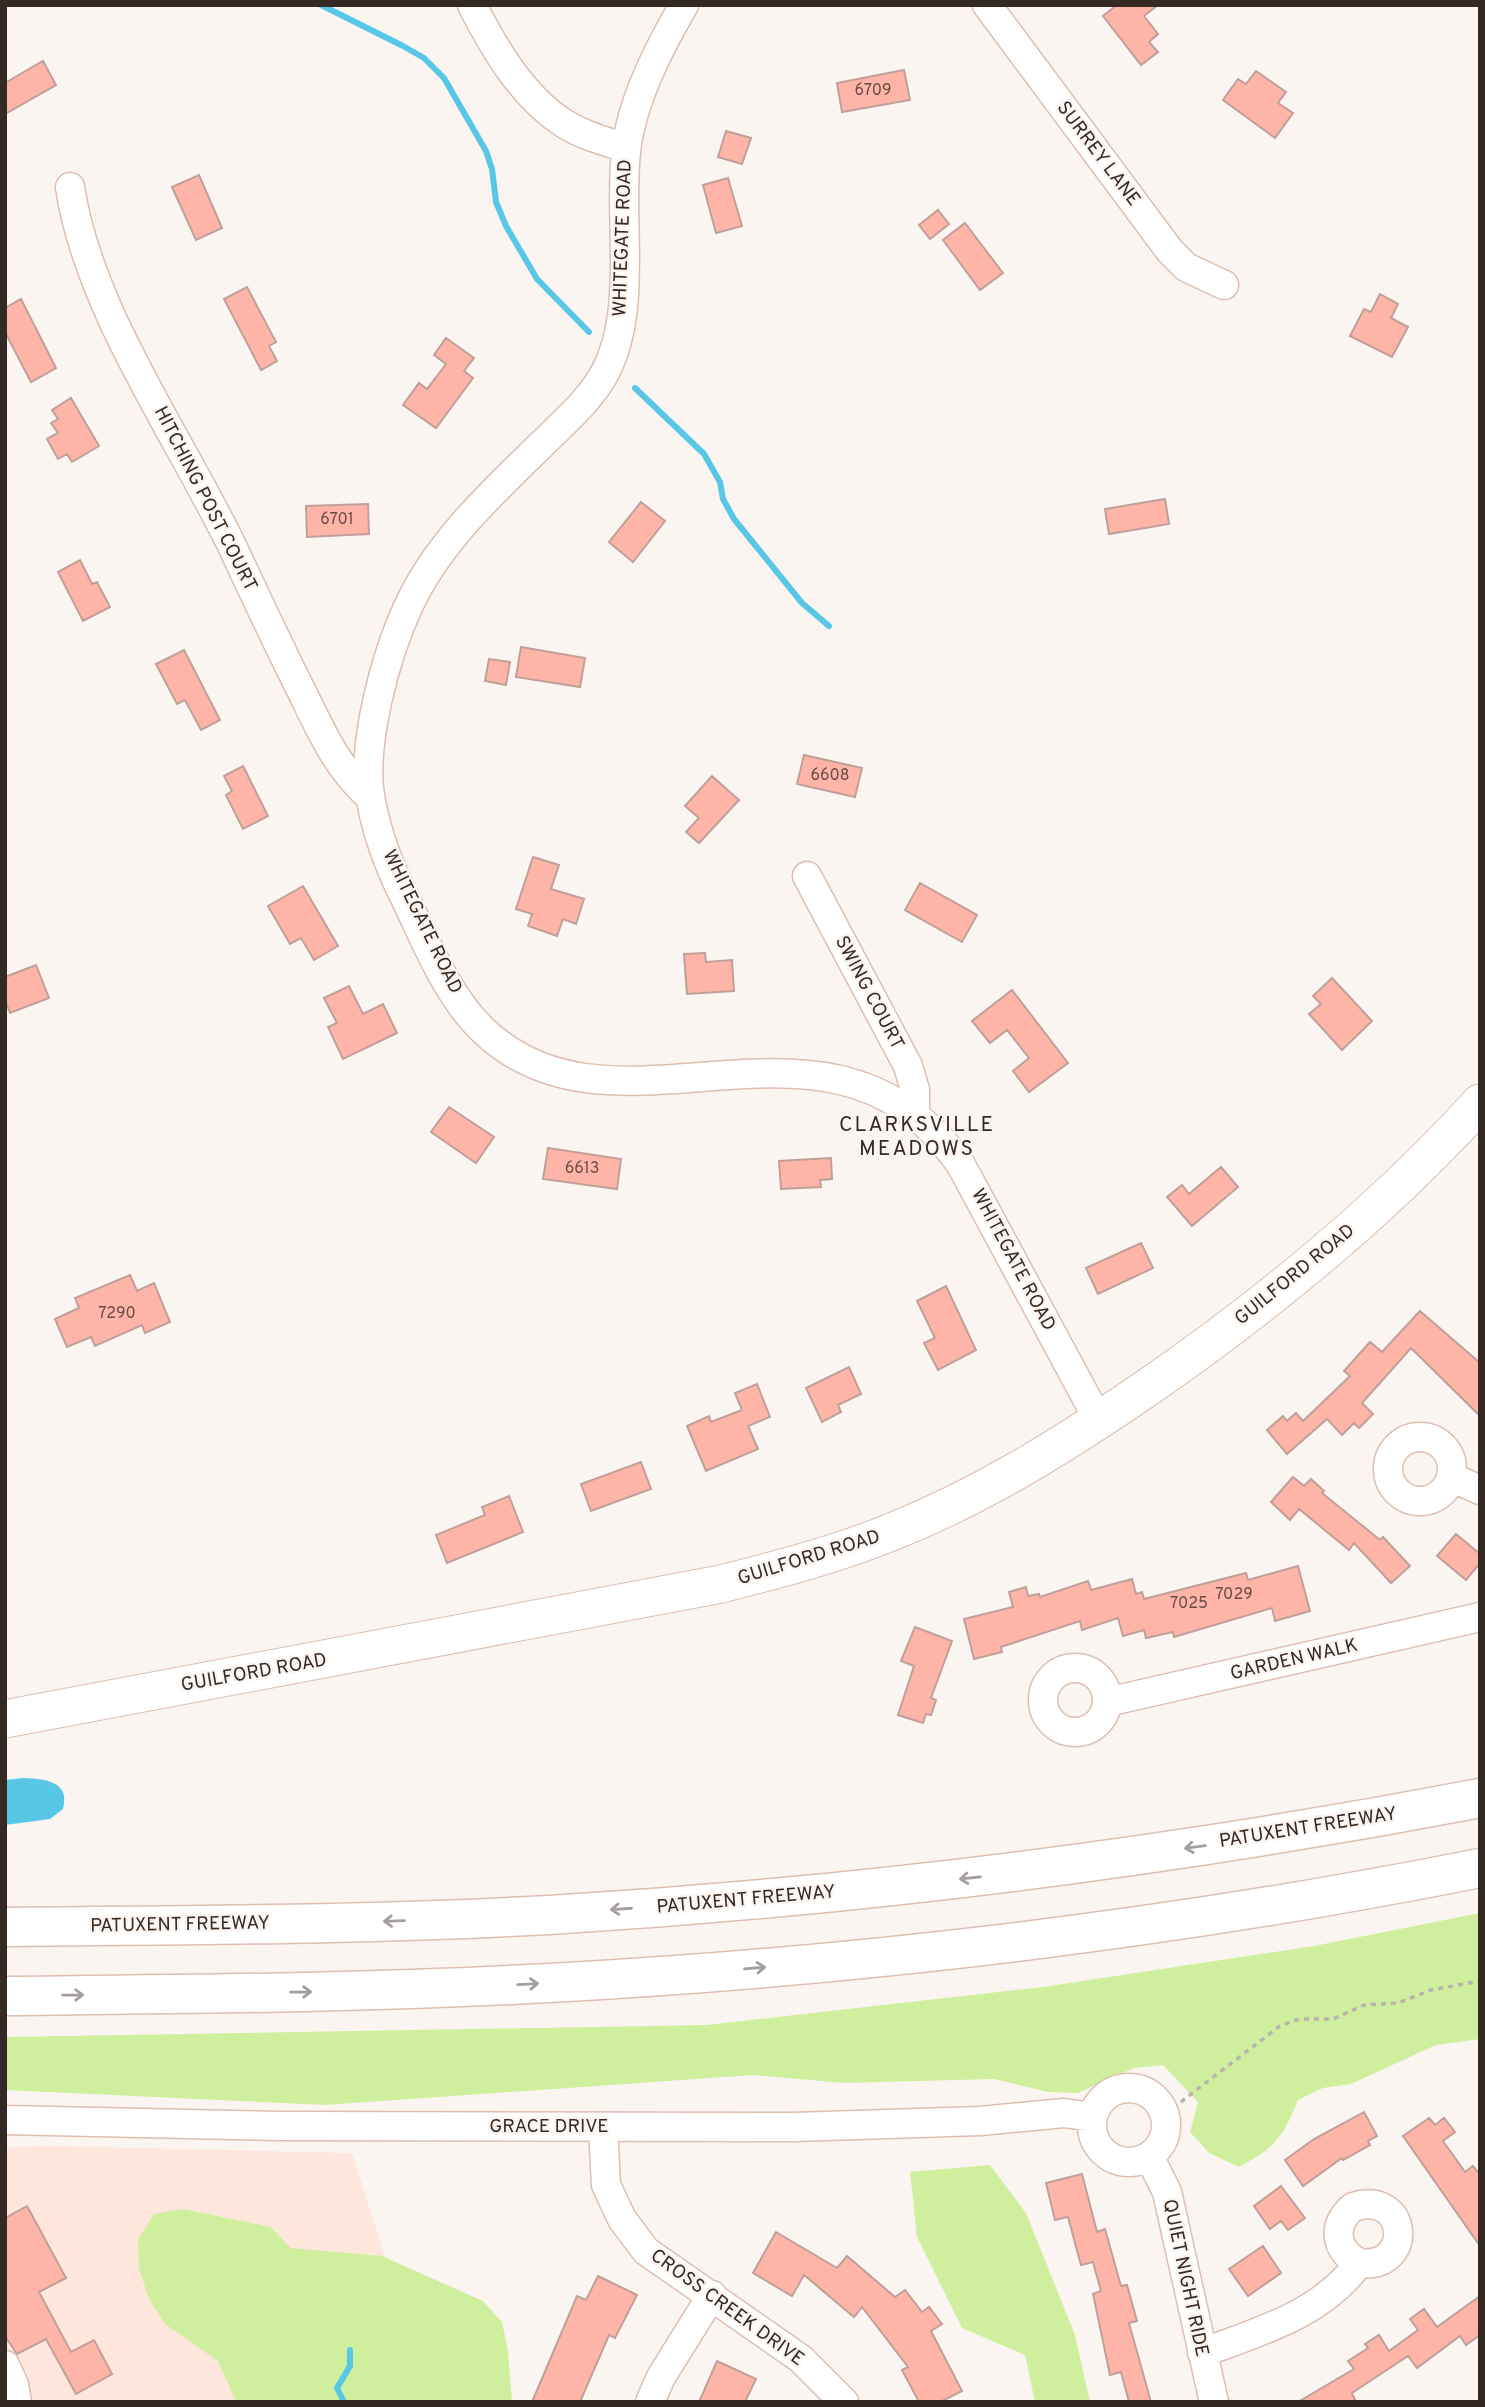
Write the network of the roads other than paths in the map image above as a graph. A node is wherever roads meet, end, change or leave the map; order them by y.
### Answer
1 (472, 5) edge
2 (684, 5) edge
3 (987, 5) edge
4 (626, 148) junction
5 (70, 187) dead end
6 (1224, 285) dead end
7 (370, 797) junction
8 (807, 876) dead end
9 (1480, 1103) edge
10 (915, 1114) junction
11 (1099, 1421) junction
12 (1451, 1477) dead end
13 (1480, 1490) edge
14 (1480, 1617) edge
15 (1107, 1702) dead end
16 (5, 1719) edge
17 (1480, 1798) edge
18 (1480, 1868) edge
19 (5, 1927) edge
20 (5, 1996) edge
21 (1093, 2117) junction
22 (5, 2120) edge
23 (603, 2127) junction
24 (1149, 2157) junction
25 (1359, 2263) dead end
26 (712, 2295) junction
27 (1202, 2353) junction
28 (5, 2365) edge
29 (17, 2402) edge
30 (650, 2402) edge
31 (844, 2402) edge
32 (1213, 2402) edge

1 - 4 street
2 - 4 street, WHITEGATE ROAD
3 - 6 street, SURREY LANE
4 - 7 street, WHITEGATE ROAD
5 - 7 street, HITCHING POST COURT
7 - 10 street, WHITEGATE ROAD
8 - 10 street, SWING COURT
9 - 11 main road, GUILFORD ROAD
10 - 11 street, WHITEGATE ROAD
11 - 16 main road, GUILFORD ROAD
12 - 13 street
14 - 15 street, GARDEN WALK
17 -> 19 highway, PATUXENT FREEWAY
20 -> 18 highway
21 - 23 street, GRACE DRIVE
21 - 24 street
21 - 24 street
22 - 23 street, GRACE DRIVE
23 - 26 street, CROSS CREEK DRIVE
24 - 27 street, QUIET NIGHT RIDE
25 - 27 street
26 - 30 street
26 - 31 street, CROSS CREEK DRIVE
27 - 32 street, QUIET NIGHT RIDE
28 - 29 street

